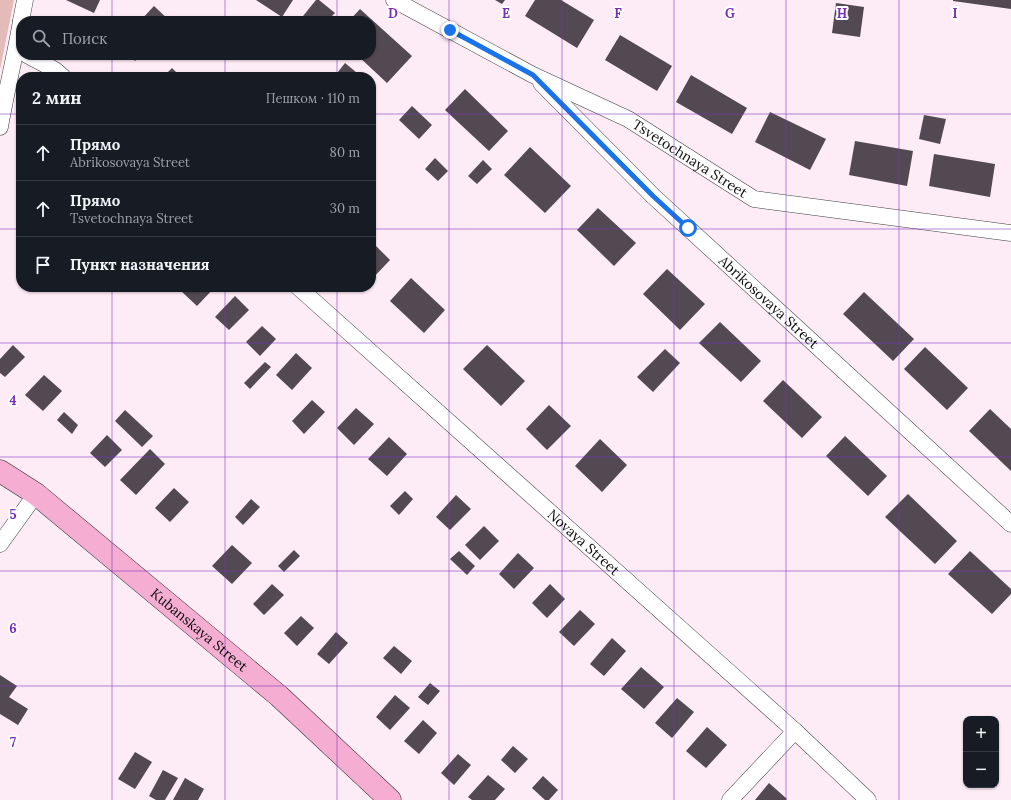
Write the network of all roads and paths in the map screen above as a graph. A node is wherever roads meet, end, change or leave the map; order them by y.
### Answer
1 (25, 0) edge
2 (394, 0) edge
3 (22, 16) edge
4 (18, 60) edge
5 (36, 60) edge
6 (57, 72) edge
7 (533, 75) junction
8 (0, 127) edge
9 (1011, 233) edge
10 (304, 292) edge
11 (0, 471) edge
12 (36, 494) junction
13 (1011, 524) edge
14 (0, 544) edge
15 (795, 731) junction
16 (390, 800) edge
17 (730, 800) edge
18 (868, 800) edge

1 - 3 street
2 - 7 street, Tsvetochnaya Street
4 - 8 street
5 - 6 street
7 - 9 street, Tsvetochnaya Street
7 - 13 street, Abrikosovaya Street
10 - 15 street, Novaya Street
11 - 12 main road, Kubanskaya Street
12 - 14 street
12 - 16 main road, Kubanskaya Street
15 - 17 street
15 - 18 street, Novaya Street

